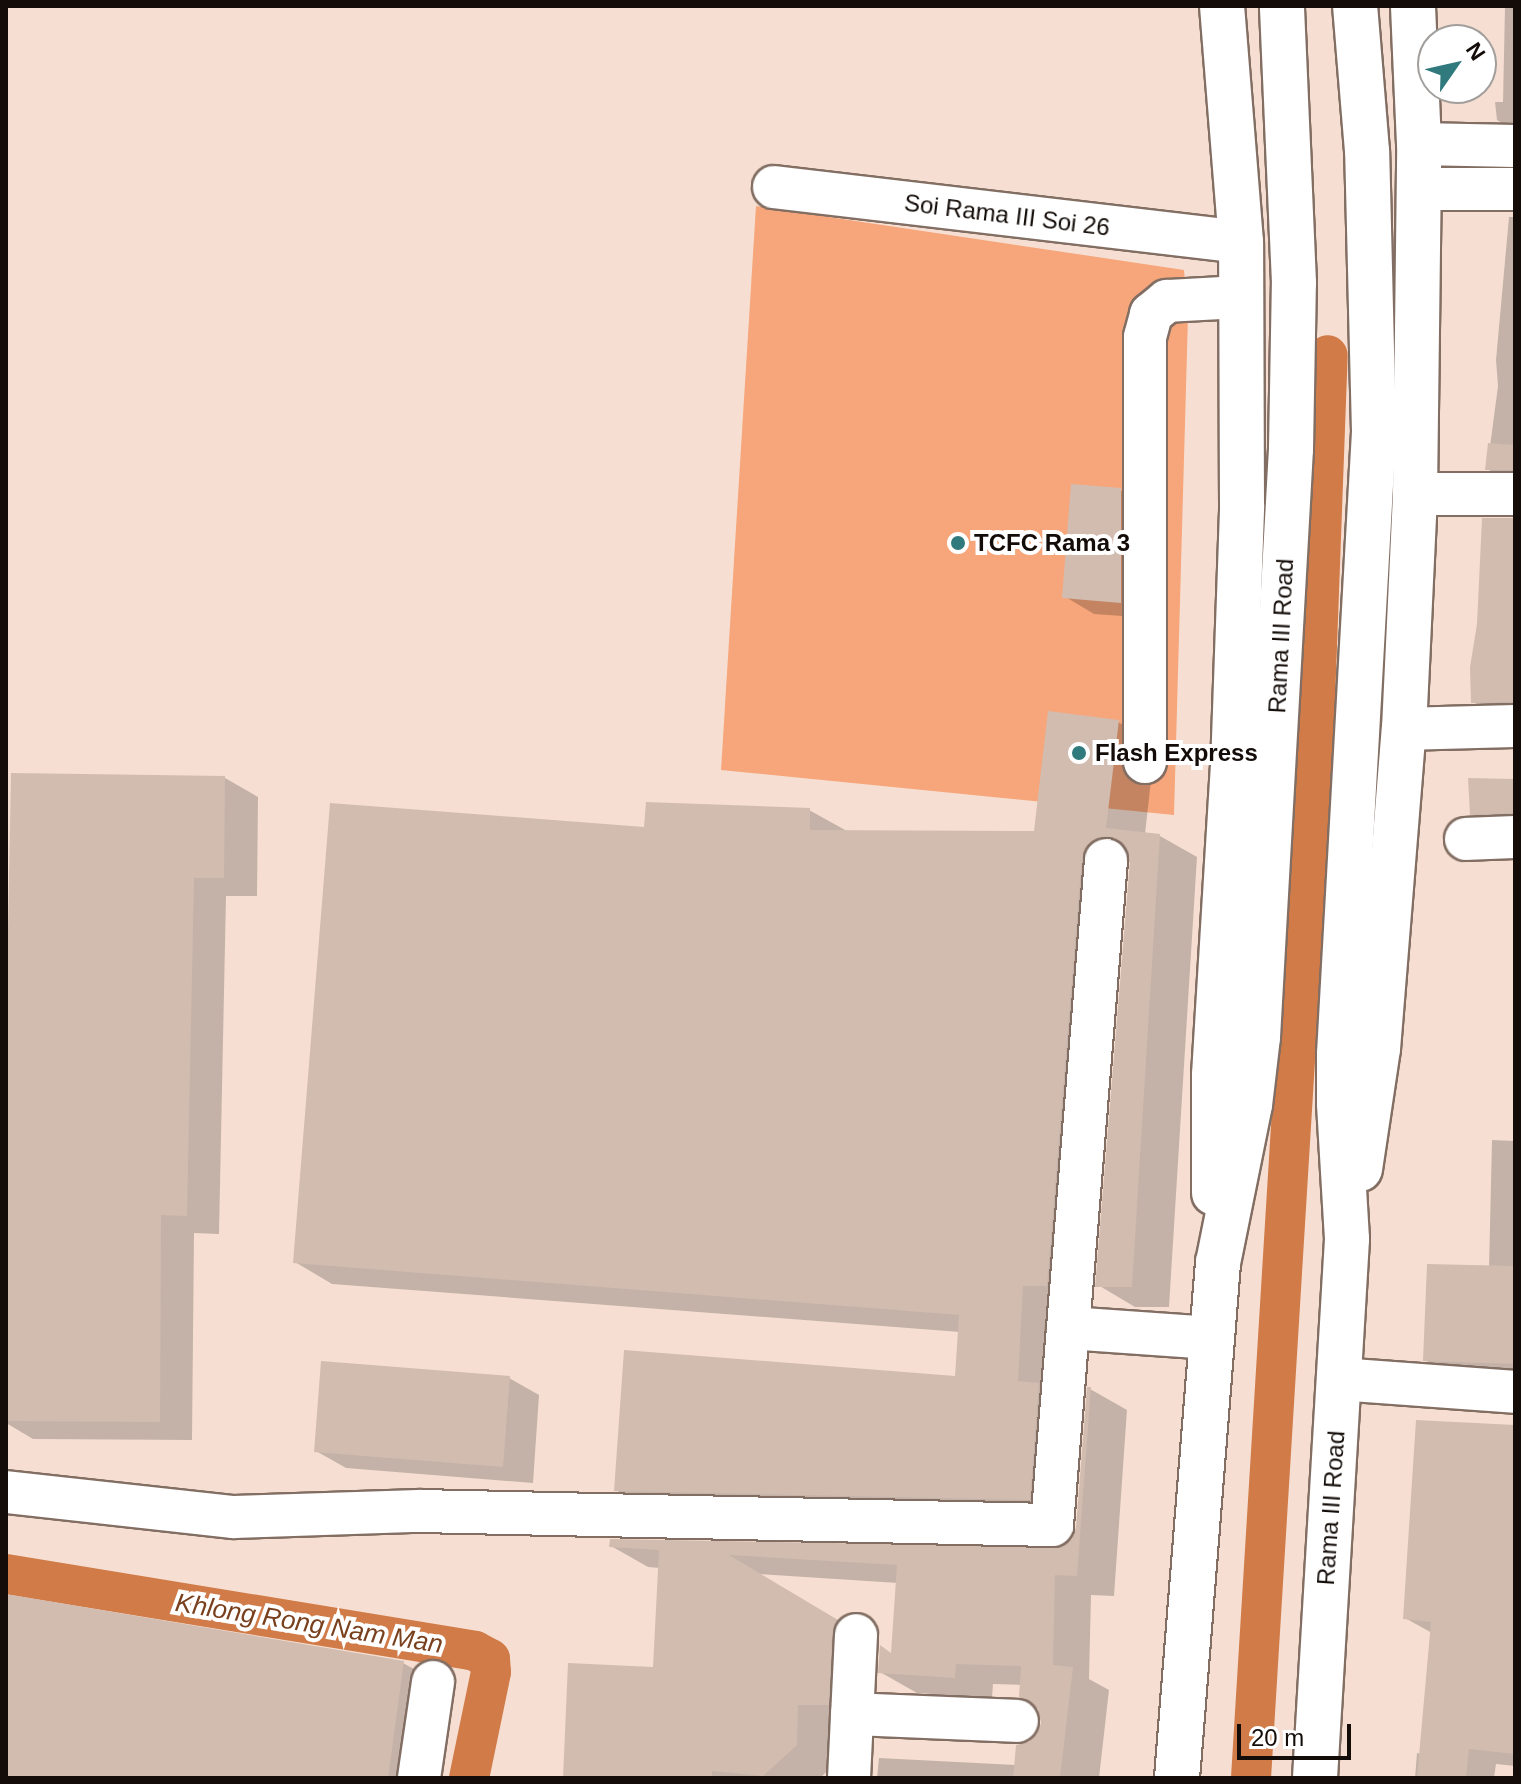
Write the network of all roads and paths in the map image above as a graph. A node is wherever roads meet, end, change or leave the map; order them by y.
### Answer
1 (1222, 6) edge
2 (1282, 6) edge
3 (1355, 6) edge
4 (1413, 6) edge
5 (1419, 144) junction
6 (1515, 146) edge
7 (774, 187) dead end
8 (1419, 189) junction
9 (1515, 189) edge
10 (1241, 242) junction
11 (1242, 297) junction
12 (1415, 494) junction
13 (1515, 494) edge
14 (1515, 726) edge
15 (1404, 729) junction
16 (1145, 762) dead end
17 (1515, 837) edge
18 (1466, 839) dead end
19 (1106, 860) dead end
20 (1347, 1239) junction
21 (1218, 1263) junction
22 (1068, 1328) junction
23 (1212, 1338) junction
24 (1339, 1379) junction
25 (1515, 1392) edge
26 (6, 1492) edge
27 (856, 1635) dead end
28 (433, 1682) dead end
29 (852, 1714) junction
30 (1017, 1721) dead end
31 (419, 1778) edge
32 (849, 1778) edge
33 (1177, 1778) edge
34 (1315, 1778) edge

1 - 10 main road, Rama III Road
2 - 21 main road, Rama III Road
3 - 20 main road, Rama III Road
4 - 5 main road, Rama III Road
5 - 6 street
5 - 8 main road, Rama III Road
7 - 10 street, Soi Rama III Soi 26
8 - 9 street
8 - 12 main road, Rama III Road
10 - 11 main road, Rama III Road
11 - 16 street
11 - 21 main road, Rama III Road
12 - 13 street
12 - 15 main road, Rama III Road
14 - 15 street
15 - 20 main road, Rama III Road
17 - 18 street
19 - 22 street
20 - 24 main road, Rama III Road
21 - 23 main road, Rama III Road
22 - 23 street
22 - 26 street
23 - 33 main road, Rama III Road
24 - 25 street
24 - 34 main road, Rama III Road
27 - 29 street
28 - 31 street
29 - 30 street
29 - 32 street

